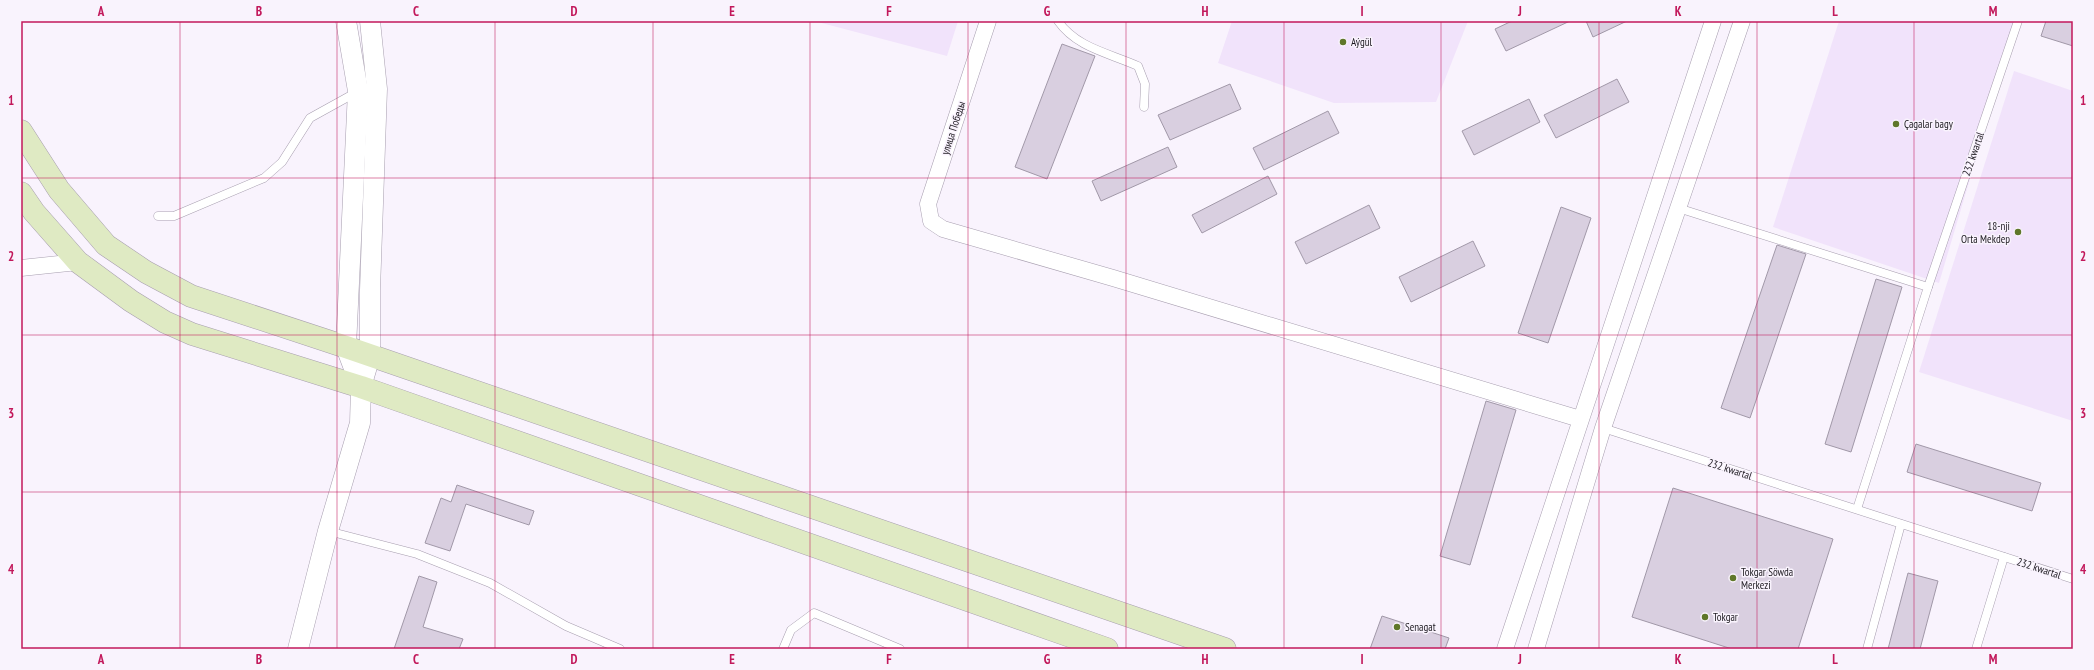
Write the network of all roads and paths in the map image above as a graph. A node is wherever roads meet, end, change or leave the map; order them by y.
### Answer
1 (346, 21) edge
2 (370, 21) edge
3 (988, 21) edge
4 (1058, 21) edge
5 (1713, 21) edge
6 (1742, 21) edge
7 (2018, 21) edge
8 (358, 91) junction
9 (1144, 107) dead end
10 (21, 131) edge
11 (21, 193) edge
12 (1678, 208) junction
13 (158, 216) dead end
14 (78, 262) junction
15 (21, 268) edge
16 (1928, 287) junction
17 (346, 347) junction
18 (370, 356) junction
19 (361, 387) junction
20 (1580, 419) junction
21 (1603, 428) junction
22 (1857, 509) junction
23 (1901, 524) junction
24 (328, 531) junction
25 (2004, 557) junction
26 (2073, 579) edge
27 (298, 649) edge
28 (620, 649) edge
29 (783, 649) edge
30 (900, 649) edge
31 (1106, 649) edge
32 (1225, 649) edge
33 (1504, 649) edge
34 (1536, 649) edge
35 (1867, 649) edge
36 (1976, 649) edge

1 - 8 street
2 - 18 street
3 - 20 street, улица Победы
4 - 9 lane
5 - 20 street
6 - 12 street
7 - 16 lane, 232 kwartal
8 - 13 lane
8 - 17 street
10 - 17 main road
11 - 14 main road
12 - 16 lane
12 - 21 street
14 - 15 street
14 - 19 main road
16 - 22 lane, 232 kwartal
17 - 18 main road
17 - 19 street
18 - 19 street
18 - 32 main road
19 - 24 street
19 - 31 main road
20 - 33 street
21 - 22 lane, 232 kwartal
21 - 34 street
22 - 23 lane, 232 kwartal
23 - 25 lane, 232 kwartal
23 - 35 lane
24 - 27 street
24 - 28 lane
25 - 26 lane, 232 kwartal
25 - 36 lane, 232 kwartal
29 - 30 lane

